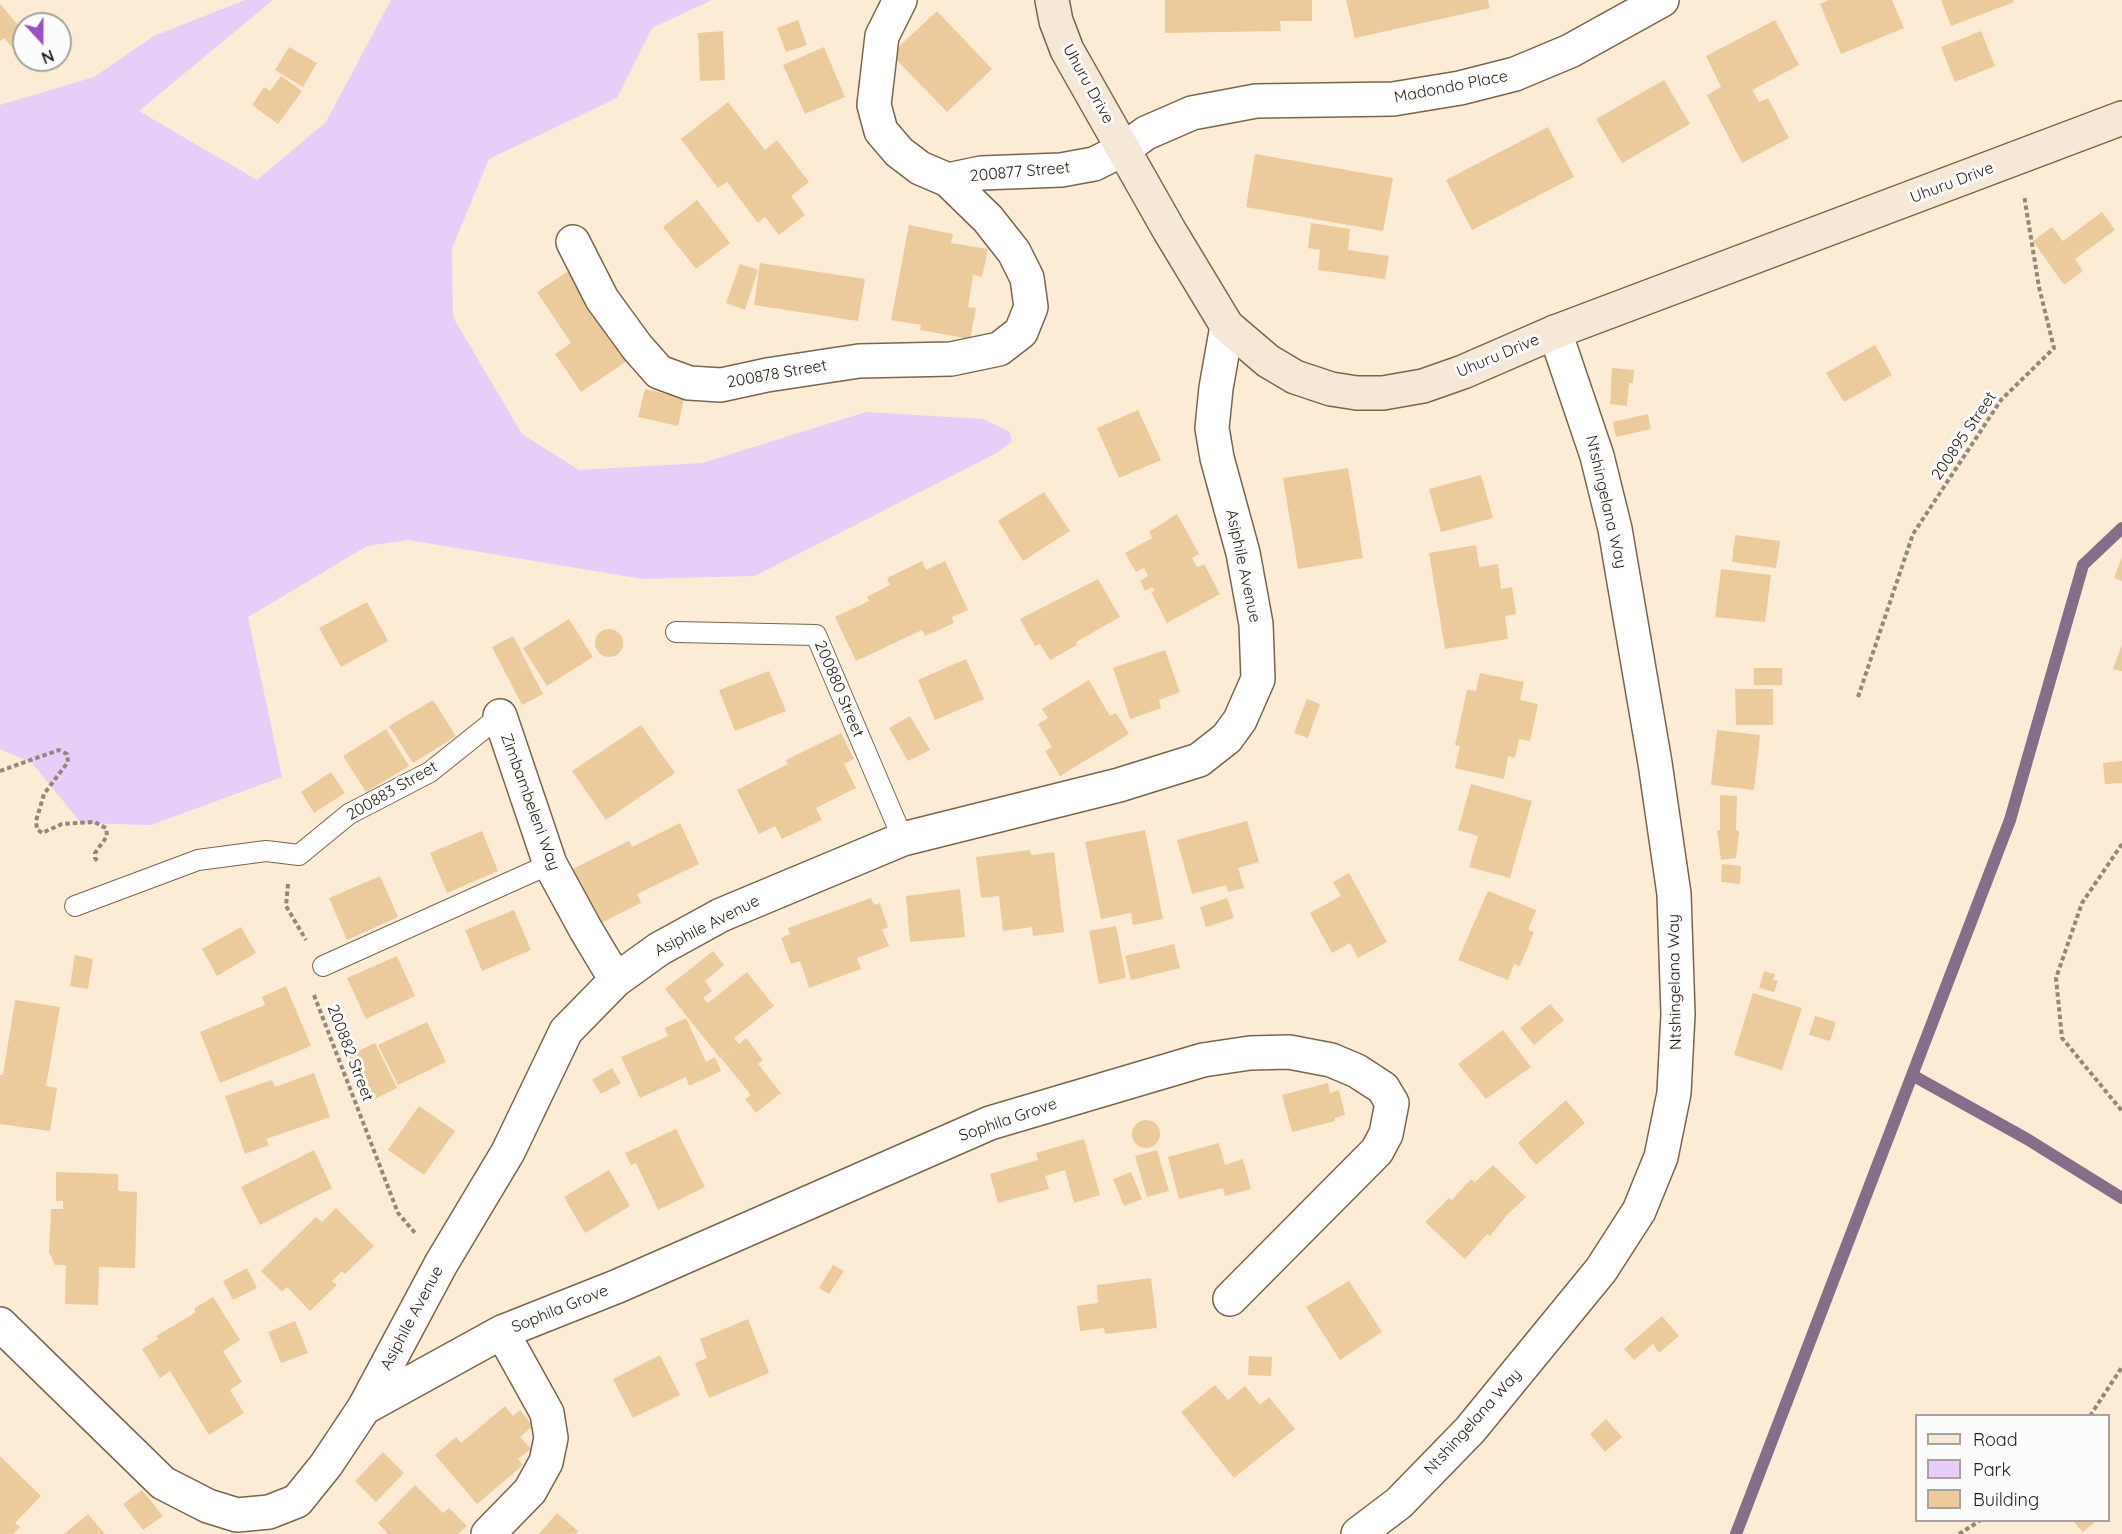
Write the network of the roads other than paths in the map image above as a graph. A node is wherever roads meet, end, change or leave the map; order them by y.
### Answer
1 (900, 0) edge
2 (1052, 0) edge
3 (1662, 0) edge
4 (2122, 118) edge
5 (1124, 149) junction
6 (948, 180) junction
7 (573, 242) dead end
8 (1031, 308) joint
9 (1227, 326) junction
10 (1555, 332) junction
11 (676, 632) dead end
12 (500, 716) joint
13 (903, 839) junction
14 (550, 864) junction
15 (75, 906) dead end
16 (323, 966) road end
17 (616, 980) junction
18 (1230, 1299) dead end
19 (0, 1324) edge
20 (502, 1332) junction
21 (364, 1408) junction
22 (488, 1534) edge
23 (1358, 1534) edge

1 - 6 street, 200877 Street
2 - 5 street, Uhuru Drive
3 - 5 street, Madondo Place
4 - 10 street, Uhuru Drive
5 - 6 street, 200877 Street
5 - 9 street, Uhuru Drive
6 - 8 street, 200877 Street
7 - 8 street, 200878 Street
9 - 10 street, Uhuru Drive
9 - 13 street, Asiphile Avenue
10 - 23 street, Ntshingelana Way
11 - 13 lane, 200880 Street
12 - 14 street, Zimbambeleni Way
12 - 15 lane, 200883 Street
13 - 17 street, Asiphile Avenue
14 - 16 lane
14 - 17 street, Zimbambeleni Way
17 - 21 street, Asiphile Avenue
18 - 20 street, Sophila Grove
19 - 21 street, Asiphile Avenue
20 - 21 street, Sophila Grove
20 - 22 street

